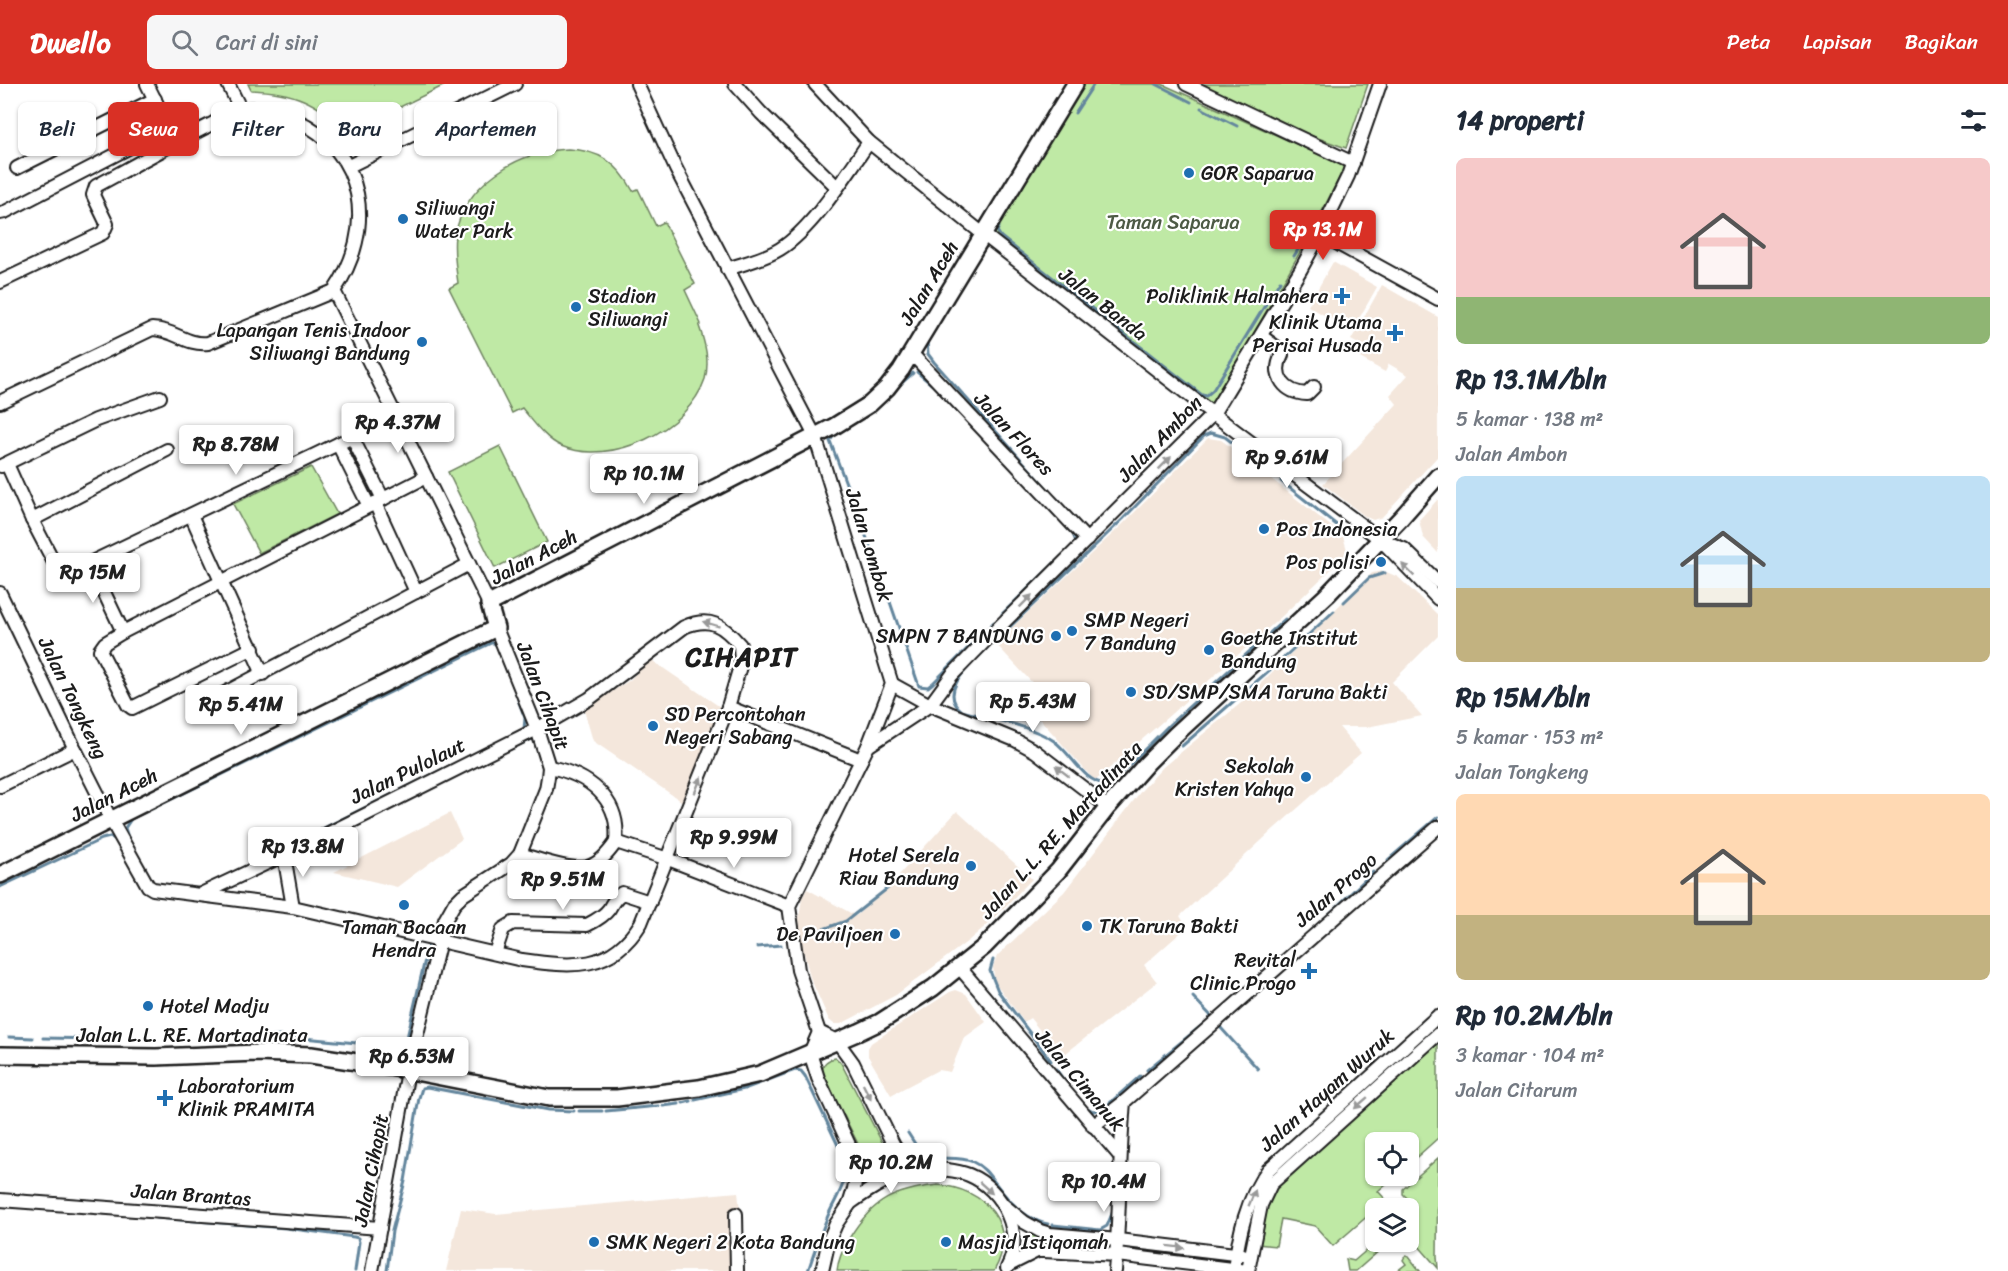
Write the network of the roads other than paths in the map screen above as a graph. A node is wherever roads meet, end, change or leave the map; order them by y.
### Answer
1 (147, 84) edge
2 (228, 84) edge
3 (515, 84) edge
4 (637, 84) edge
5 (735, 84) edge
6 (815, 84) edge
7 (1076, 84) edge
8 (1186, 84) edge
9 (1380, 84) edge
10 (155, 99) junction
11 (156, 102) edge
12 (237, 102) edge
13 (305, 124) edge
14 (869, 142) junction
15 (113, 156) edge
16 (151, 156) edge
17 (1353, 163) junction
18 (349, 166) junction
19 (17, 168) dead end
20 (837, 187) junction
21 (0, 213) edge
22 (983, 234) junction
23 (1320, 234) junction
24 (728, 269) junction
25 (0, 282) edge
26 (334, 291) junction
27 (1438, 299) edge
28 (1261, 336) junction
29 (912, 354) junction
30 (1314, 387) dead end
31 (160, 397) dead end
32 (0, 402) edge
33 (1213, 414) junction
34 (396, 416) junction
35 (815, 436) junction
36 (352, 437) junction
37 (338, 444) junction
38 (167, 450) dead end
39 (3, 465) edge
40 (1438, 476) edge
41 (426, 477) junction
42 (376, 503) junction
43 (191, 515) junction
44 (32, 520) junction
45 (1380, 539) junction
46 (1088, 540) junction
47 (90, 563) junction
48 (469, 564) junction
49 (222, 582) junction
50 (1438, 582) edge
51 (416, 592) junction
52 (0, 593) edge
53 (1438, 599) edge
54 (489, 604) junction
55 (496, 628) junction
56 (123, 632) junction
57 (253, 648) junction
58 (263, 674) junction
59 (892, 684) junction
60 (220, 695) dead end
61 (930, 705) junction
62 (728, 707) junction
63 (537, 729) junction
64 (868, 746) junction
65 (75, 748) junction
66 (861, 760) junction
67 (549, 767) junction
68 (0, 786) edge
69 (1108, 807) junction
70 (111, 820) junction
71 (1438, 827) edge
72 (616, 842) junction
73 (520, 854) junction
74 (284, 855) junction
75 (669, 859) junction
76 (0, 875) edge
77 (199, 895) junction
78 (650, 902) junction
79 (789, 906) junction
80 (293, 907) junction
81 (440, 939) junction
82 (495, 953) junction
83 (960, 968) junction
84 (1438, 1017) edge
85 (819, 1032) junction
86 (1438, 1034) edge
87 (837, 1041) junction
88 (810, 1053) junction
89 (0, 1055) edge
90 (1401, 1059) junction
91 (408, 1071) junction
92 (1124, 1102) junction
93 (1094, 1126) junction
94 (1315, 1136) junction
95 (894, 1146) junction
96 (1119, 1156) junction
97 (858, 1164) junction
98 (927, 1169) junction
99 (0, 1200) edge
100 (1002, 1204) junction
101 (849, 1205) junction
102 (736, 1214) dead end
103 (380, 1228) junction
104 (1040, 1231) junction
105 (1118, 1240) junction
106 (1037, 1251) junction
107 (1236, 1254) junction
108 (1117, 1255) junction
109 (1251, 1256) junction
110 (1007, 1268) edge
111 (1232, 1270) edge
112 (372, 1271) edge
113 (737, 1271) edge
114 (822, 1271) edge
115 (1115, 1271) edge
116 (1248, 1271) edge

1 - 10 street
2 - 12 street
3 - 18 street
4 - 24 street, Jalan Lombok
5 - 20 street
6 - 14 street, Jalan Banda
7 - 22 main road, Jalan Aceh
8 - 17 street
9 - 17 street, Jalan Ambon
10 - 11 street
10 - 19 street
13 - 18 street
14 - 20 street
14 - 22 street, Jalan Banda
15 - 21 street
16 - 25 street
17 - 23 street, Jalan Ambon
18 - 26 street
20 - 24 street
22 - 29 main road, Jalan Aceh
22 - 33 street, Jalan Banda
23 - 27 street
23 - 28 street, Jalan Ambon
24 - 35 street, Jalan Lombok
26 - 32 street
26 - 34 street
28 - 30 street
28 - 33 street, Jalan Ambon
29 - 35 main road, Jalan Aceh
29 - 46 street, Jalan Flores
31 - 39 street
33 - 45 street, Jalan Banda
46 -> 33 street, Jalan Ambon
34 - 36 street
34 - 41 street
35 - 54 main road, Jalan Aceh
35 - 59 street, Jalan Lombok
36 - 37 street
36 - 42 street
37 - 42 street
37 - 43 street
38 - 44 street
39 - 44 street
40 - 45 main road, Jalan L.L. RE. Martadinata
41 - 42 street
41 - 48 street
42 - 49 street
42 - 51 street
43 - 47 street
43 - 49 street
44 - 47 street
45 - 50 street, Jalan Banda
53 -> 45 street, Jalan Banda
45 - 69 main road, Jalan L.L. RE. Martadinata
61 -> 46 street, Jalan Ambon
47 - 56 street
48 - 51 street
48 - 54 street
49 - 56 street
49 - 57 street
51 - 58 street
52 - 65 street, Jalan Tongkeng
54 - 55 main road, Jalan Aceh
55 - 63 street, Jalan Cihapit
55 - 70 main road, Jalan Aceh
56 - 57 street
57 - 58 street
58 - 60 street
59 - 61 street
59 - 64 street
61 - 64 street, Jalan Ambon
69 -> 61 street
62 -> 63 street, Jalan Pulolaut
62 - 66 street
75 -> 62 street
63 - 67 street, Jalan Cihapit
63 - 74 street, Jalan Pulolaut
64 - 66 street
65 - 68 street
65 - 70 street, Jalan Tongkeng
66 - 79 street
67 - 72 street
67 - 73 street, Jalan Cihapit
69 - 83 main road, Jalan L.L. RE. Martadinata
70 - 76 main road, Jalan Aceh
70 - 77 street, Jalan Tongkeng
71 - 92 street, Jalan Progo
72 - 73 street
72 - 75 street
73 - 81 street, Jalan Cihapit
74 - 77 street, Jalan Pulolaut
74 - 80 street
75 - 78 street
75 - 79 street
77 - 80 street
78 - 82 street
78 - 82 street
79 - 85 street
80 - 81 street
81 - 82 street
81 - 91 street, Jalan Cihapit
83 - 87 main road, Jalan L.L. RE. Martadinata
83 - 93 street, Jalan Cimanuk
84 - 90 street, Jalan Hayam Wuruk
85 - 87 street
85 - 88 street
86 - 90 street, Jalan Hayam Wuruk
87 - 88 main road, Jalan L.L. RE. Martadinata
87 -> 95 street
88 - 91 main road, Jalan L.L. RE. Martadinata
88 - 97 street
89 - 91 main road, Jalan L.L. RE. Martadinata
90 - 94 street, Jalan Hayam Wuruk
91 - 103 street, Jalan Cihapit
92 - 93 street, Jalan Progo
92 - 96 street
93 - 96 street, Jalan Cimanuk
107 -> 94 street, Jalan Hayam Wuruk
94 - 109 street, Jalan Hayam Wuruk
95 - 97 street
95 - 98 street
96 - 105 street, Jalan Cimanuk
97 - 101 street
98 -> 100 street
98 - 101 street
99 - 103 street, Jalan Brantas
100 - 104 street
100 - 110 street
101 - 114 street
102 - 113 street
103 - 112 street, Jalan Cihapit
104 - 105 street
104 - 106 street
105 -> 107 street
105 - 108 street, Jalan Cimanuk
106 - 108 street
106 - 110 street
107 - 109 street
107 - 111 street, Jalan Hayam Wuruk
108 - 111 street
108 - 115 street, Jalan Cimanuk
109 - 116 street, Jalan Hayam Wuruk
111 - 116 street

